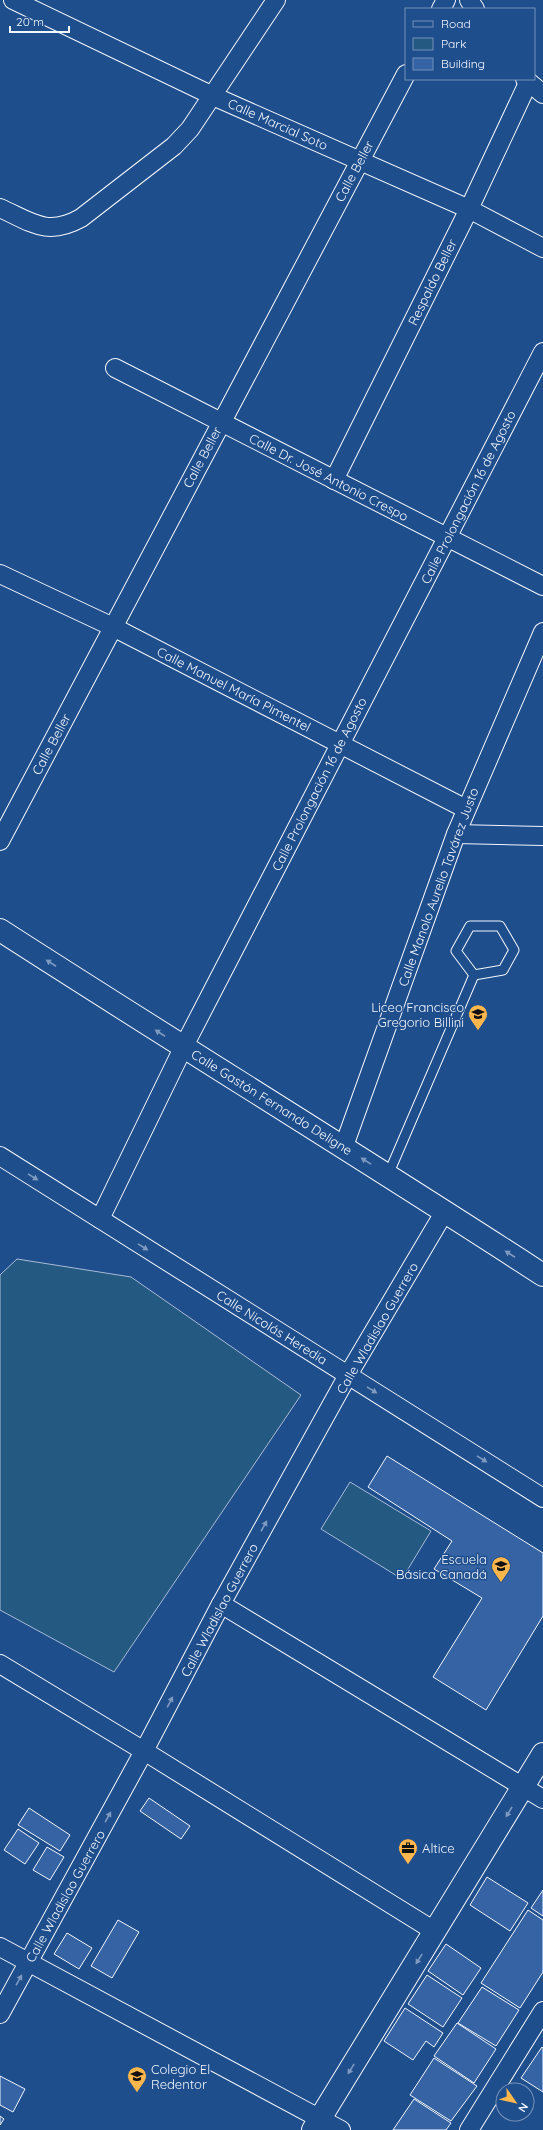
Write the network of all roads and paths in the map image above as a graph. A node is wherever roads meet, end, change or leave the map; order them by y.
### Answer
1 (13, 0) edge
2 (276, 0) edge
3 (405, 76) edge
4 (527, 81) edge
5 (543, 94) edge
6 (213, 96) junction
7 (359, 160) junction
8 (0, 208) edge
9 (468, 209) junction
10 (543, 248) edge
11 (543, 352) edge
12 (114, 368) dead end
13 (221, 422) junction
14 (334, 480) junction
15 (446, 537) junction
16 (0, 574) edge
17 (543, 586) edge
18 (113, 627) junction
19 (543, 632) edge
20 (340, 744) junction
21 (466, 809) junction
22 (456, 834) junction
23 (543, 836) edge
24 (0, 841) edge
25 (0, 930) edge
26 (474, 975) junction
27 (183, 1048) junction
28 (344, 1146) junction
29 (0, 1156) edge
30 (388, 1175) junction
31 (445, 1211) junction
32 (100, 1220) junction
33 (543, 1275) edge
34 (348, 1375) junction
35 (543, 1498) edge
36 (221, 1604) junction
37 (0, 1664) edge
38 (144, 1751) junction
39 (543, 1754) edge
40 (523, 1787) junction
41 (543, 1799) edge
42 (436, 1932) junction
43 (0, 1947) edge
44 (28, 1963) junction
45 (543, 2010) edge
46 (0, 2014) edge
47 (317, 2124) edge
48 (341, 2130) edge
49 (469, 2130) edge

1 - 6 street, Calle Marcial Soto
2 - 6 street
3 - 7 street, Calle Beller
4 - 5 street
4 - 9 street, Respaldo Beller
6 - 7 street, Calle Marcial Soto
6 - 8 street
7 - 9 street, Calle Marcial Soto
7 - 13 street, Calle Beller
9 - 10 street, Calle Marcial Soto
9 - 14 street, Respaldo Beller
11 - 15 street, Calle Prolongación 16 de Agosto
12 - 13 street, Calle Dr. José Antonio Crespo
13 - 14 street, Calle Dr. José Antonio Crespo
13 - 18 street, Calle Beller
14 - 15 street, Calle Dr. José Antonio Crespo
15 - 17 street, Calle Dr. José Antonio Crespo
15 - 20 street, Calle Prolongación 16 de Agosto
16 - 18 street, Calle Manuel María Pimentel
18 - 20 street, Calle Manuel María Pimentel
18 - 24 street, Calle Beller
19 - 21 street, Calle Manolo Aurelio Tavárez Justo
20 - 21 street, Calle Manuel María Pimentel
20 - 27 street, Calle Prolongación 16 de Agosto
21 - 22 street, Calle Manolo Aurelio Tavárez Justo
22 - 23 street
22 - 28 street, Calle Manolo Aurelio Tavárez Justo
27 -> 25 street, Calle Gastón Fernando Deligne
26 - 26 lane
26 - 30 lane
27 - 28 street, Calle Gastón Fernando Deligne
27 - 32 street, Calle Prolongación 16 de Agosto
30 -> 28 street, Calle Gastón Fernando Deligne
29 -> 32 street, Calle Nicolás Heredia
30 - 31 street, Calle Gastón Fernando Deligne
33 -> 31 street, Calle Gastón Fernando Deligne
31 - 34 street, Calle Wladislao Guerrero
32 -> 34 street, Calle Nicolás Heredia
34 -> 35 street, Calle Nicolás Heredia
36 -> 34 street, Calle Wladislao Guerrero
38 -> 36 street, Calle Wladislao Guerrero
36 - 40 street
37 - 38 street
38 - 42 street
44 -> 38 street, Calle Wladislao Guerrero
39 - 40 street
40 - 41 street
40 -> 42 street
42 -> 47 street
43 - 44 street
46 -> 44 street, Calle Wladislao Guerrero
44 - 47 street
45 - 49 street
47 - 48 street

